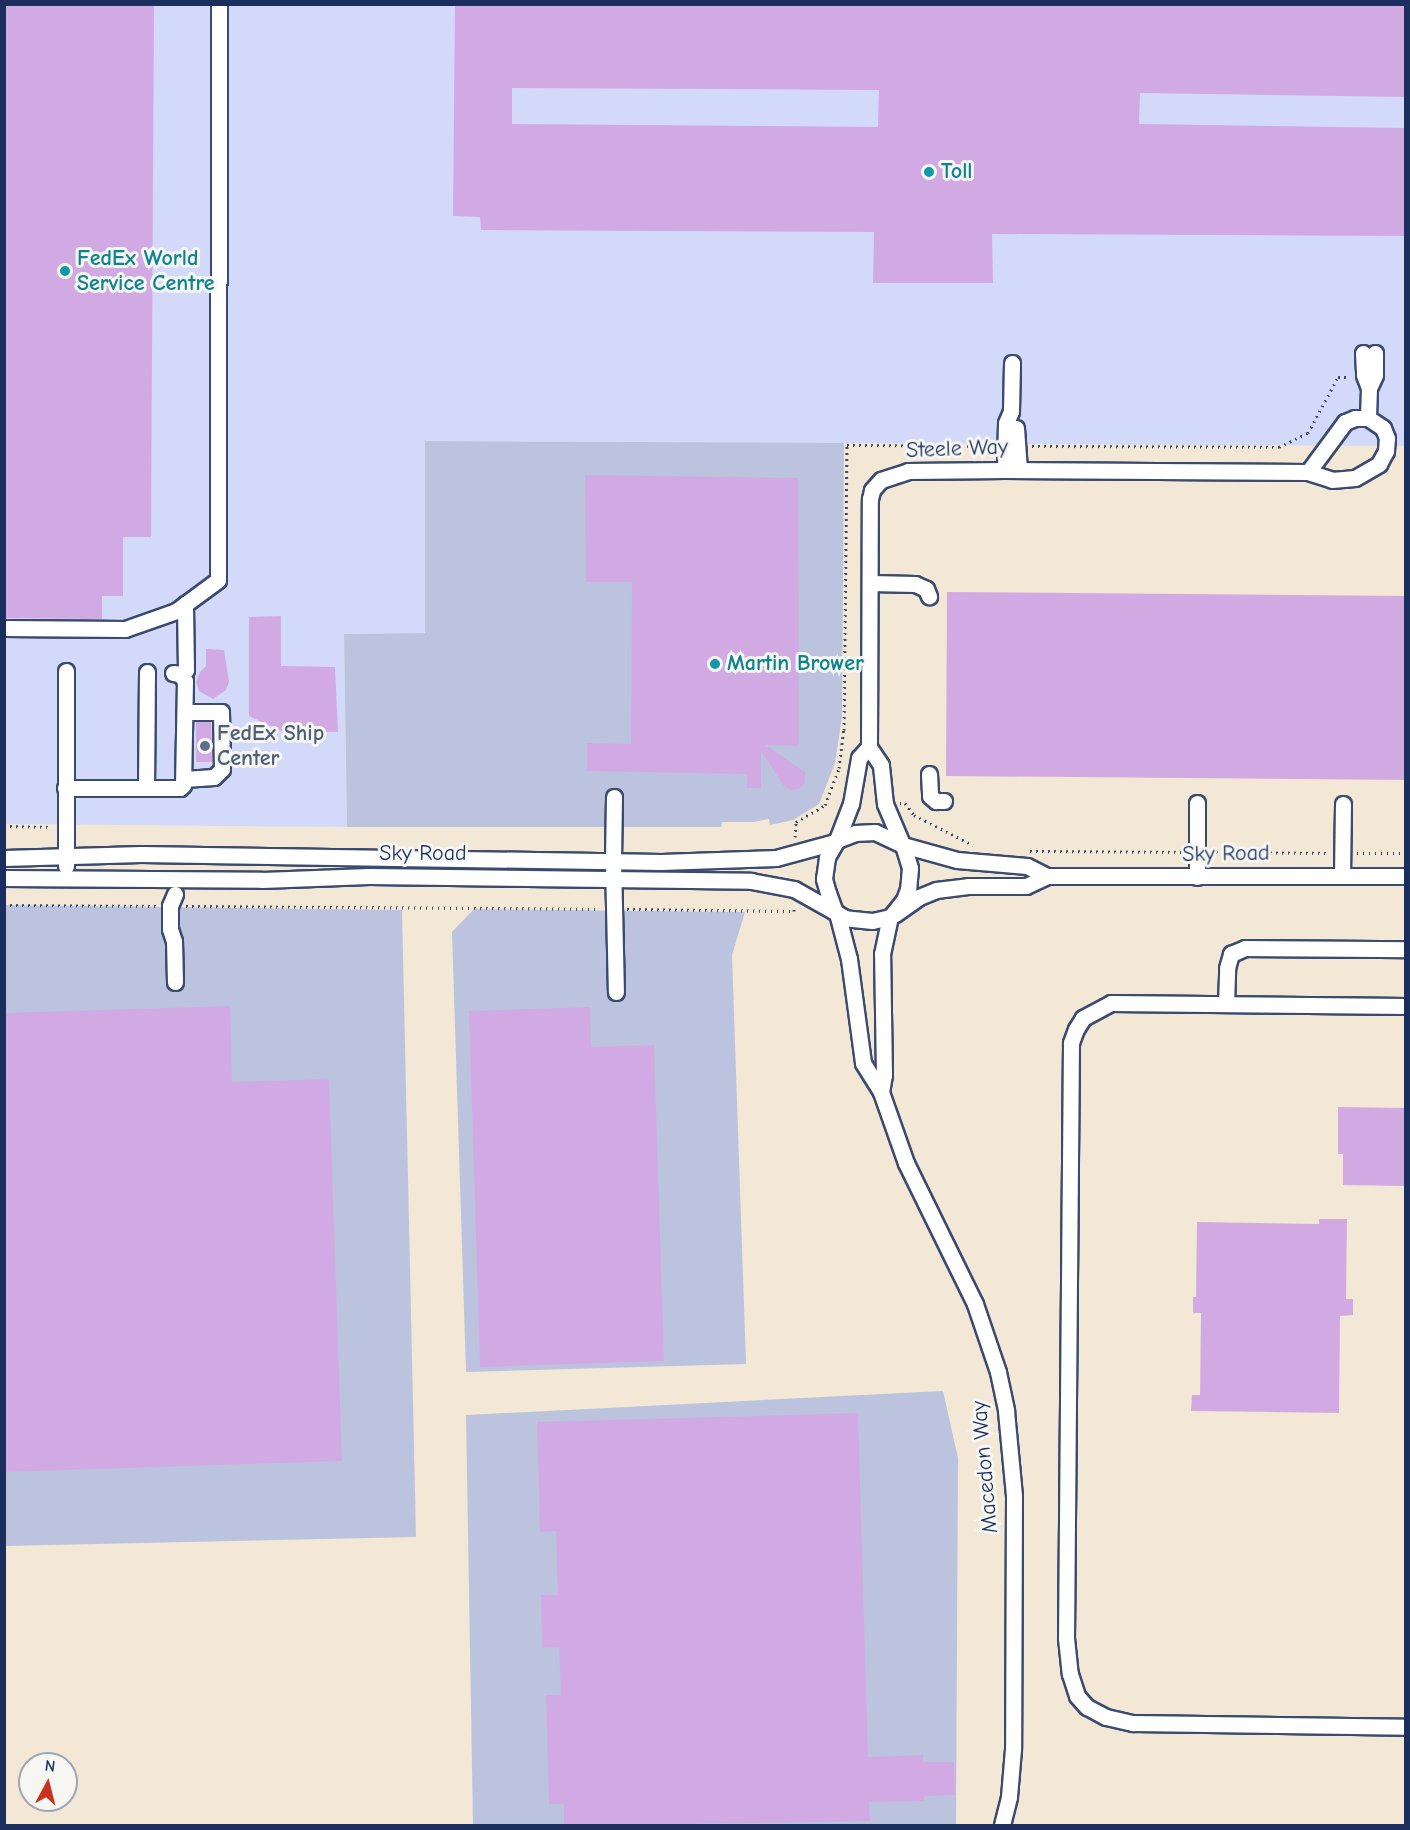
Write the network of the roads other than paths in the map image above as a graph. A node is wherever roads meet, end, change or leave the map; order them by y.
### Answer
1 (219, 4) edge
2 (1369, 353) dead end
3 (1012, 363) dead end
4 (1368, 418) junction
5 (1012, 470) junction
6 (1308, 472) junction
7 (870, 584) junction
8 (929, 596) dead end
9 (185, 604) junction
10 (4, 628) edge
11 (66, 671) dead end
12 (147, 672) dead end
13 (185, 712) junction
14 (868, 747) junction
15 (929, 774) dead end
16 (184, 779) junction
17 (65, 788) junction
18 (146, 788) junction
19 (614, 797) dead end
20 (944, 801) dead end
21 (1197, 803) dead end
22 (1343, 804) dead end
23 (836, 841) junction
24 (902, 844) junction
25 (66, 856) junction
26 (4, 858) edge
27 (613, 862) junction
28 (1047, 876) junction
29 (1342, 876) junction
30 (1406, 876) edge
31 (1197, 877) junction
32 (4, 878) edge
33 (66, 879) junction
34 (613, 879) junction
35 (174, 896) junction
36 (836, 913) junction
37 (893, 916) junction
38 (1406, 949) edge
39 (175, 982) dead end
40 (616, 992) dead end
41 (1226, 1004) junction
42 (1406, 1006) edge
43 (881, 1092) junction
44 (1406, 1726) edge
45 (1002, 1826) edge

1 - 9 street
2 - 4 street
3 - 5 street
4 - 6 street
4 - 6 street, Steele Way
5 - 6 street, Steele Way
5 - 7 street, Steele Way
7 - 8 street
7 - 14 street, Steele Way
9 - 10 street
9 - 13 street
11 - 17 street
12 - 18 street
13 - 16 street
13 - 16 street
14 - 23 street, Steele Way
14 - 24 street, Steele Way
15 - 20 street
16 - 18 street
17 - 18 street
17 - 25 street
19 - 27 street
21 - 31 street
22 - 29 street
23 - 24 street
23 - 27 street, Sky Road
23 - 36 street
24 - 28 street, Sky Road
24 - 37 street
25 - 26 street, Sky Road
25 - 27 street, Sky Road
25 - 33 street
27 - 34 street
28 - 31 street, Sky Road
28 - 37 street, Sky Road
29 - 30 street, Sky Road
29 - 31 street, Sky Road
32 - 33 street, Sky Road
33 - 35 street, Sky Road
34 - 35 street, Sky Road
34 - 36 street, Sky Road
34 - 40 street
35 - 39 street
36 - 37 street
36 - 43 street, Macedon Way
37 - 43 street, Macedon Way
38 - 41 street
41 - 42 street
41 - 44 street
43 - 45 street, Macedon Way

